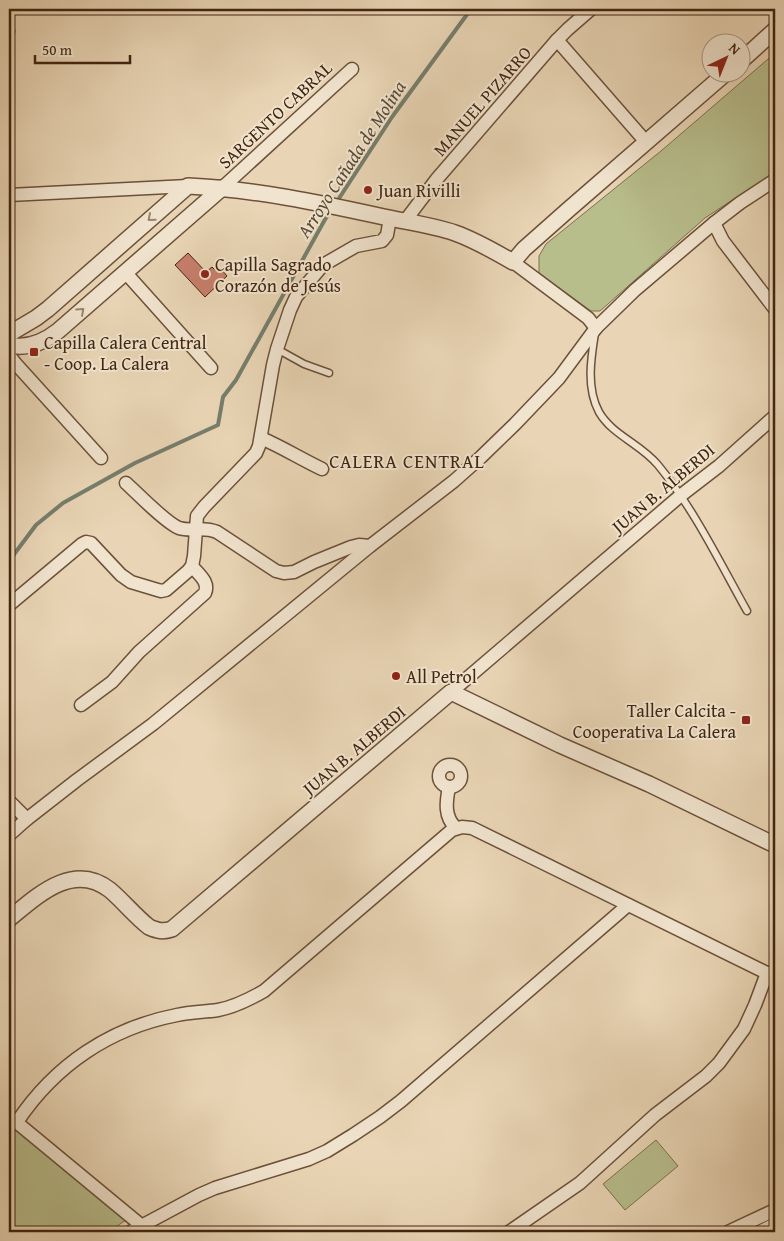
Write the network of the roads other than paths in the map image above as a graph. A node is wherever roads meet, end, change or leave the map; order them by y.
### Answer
1 (591, 9) edge
2 (9, 26) edge
3 (775, 30) edge
4 (557, 40) junction
5 (9, 44) edge
6 (752, 51) edge
7 (352, 69) dead end
8 (715, 82) edge
9 (646, 142) junction
10 (775, 180) edge
11 (188, 186) junction
12 (222, 188) junction
13 (9, 195) edge
14 (397, 220) junction
15 (714, 223) junction
16 (513, 262) junction
17 (125, 272) junction
18 (775, 309) edge
19 (596, 328) junction
20 (9, 334) edge
21 (9, 345) edge
22 (277, 349) junction
23 (9, 355) edge
24 (211, 368) dead end
25 (329, 373) dead end
26 (775, 416) edge
27 (261, 438) junction
28 (101, 458) dead end
29 (322, 469) dead end
30 (126, 483) dead end
31 (680, 496) junction
32 (195, 529) junction
33 (370, 546) junction
34 (192, 566) junction
35 (9, 605) edge
36 (747, 611) dead end
37 (452, 692) junction
38 (80, 705) dead end
39 (449, 786) dead end
40 (9, 801) edge
41 (27, 819) junction
42 (456, 828) junction
43 (9, 834) edge
44 (775, 845) edge
45 (628, 905) junction
46 (9, 919) edge
47 (771, 975) edge
48 (13, 1119) edge
49 (775, 1210) edge
50 (775, 1224) edge
51 (145, 1229) edge
52 (130, 1232) edge
53 (509, 1232) edge
54 (728, 1232) edge
55 (758, 1232) edge

1 - 4 street, MANUEL PIZARRO
2 - 5 lane
3 - 6 street
4 - 9 street
4 - 14 street, MANUEL PIZARRO
7 - 12 street, SARGENTO CABRAL
8 - 9 street
9 - 16 street
10 - 15 street
11 - 12 street
11 - 13 street
11 -> 20 street
12 - 14 street
12 - 17 street
14 - 16 street
14 - 22 street, MANUEL PIZARRO
15 - 18 street
15 - 19 street
16 - 19 street
21 -> 17 street
17 - 24 street
19 - 31 lane
19 - 33 street
22 - 25 lane
22 - 27 street
23 - 28 street
26 - 31 street, JUAN B. ALBERDI
27 - 29 street
27 - 32 street
30 - 32 street
31 - 36 lane
31 - 37 street, JUAN B. ALBERDI
32 - 33 street
32 - 34 street
33 - 41 street
34 - 35 street
34 - 38 street
37 - 44 street
37 - 46 street, JUAN B. ALBERDI
39 - 42 street
40 - 41 street
41 - 43 street
42 - 45 street
42 - 48 street
45 - 47 street
45 - 51 street
47 - 53 street
48 - 51 street
49 - 54 street
50 - 55 street
51 - 52 street

